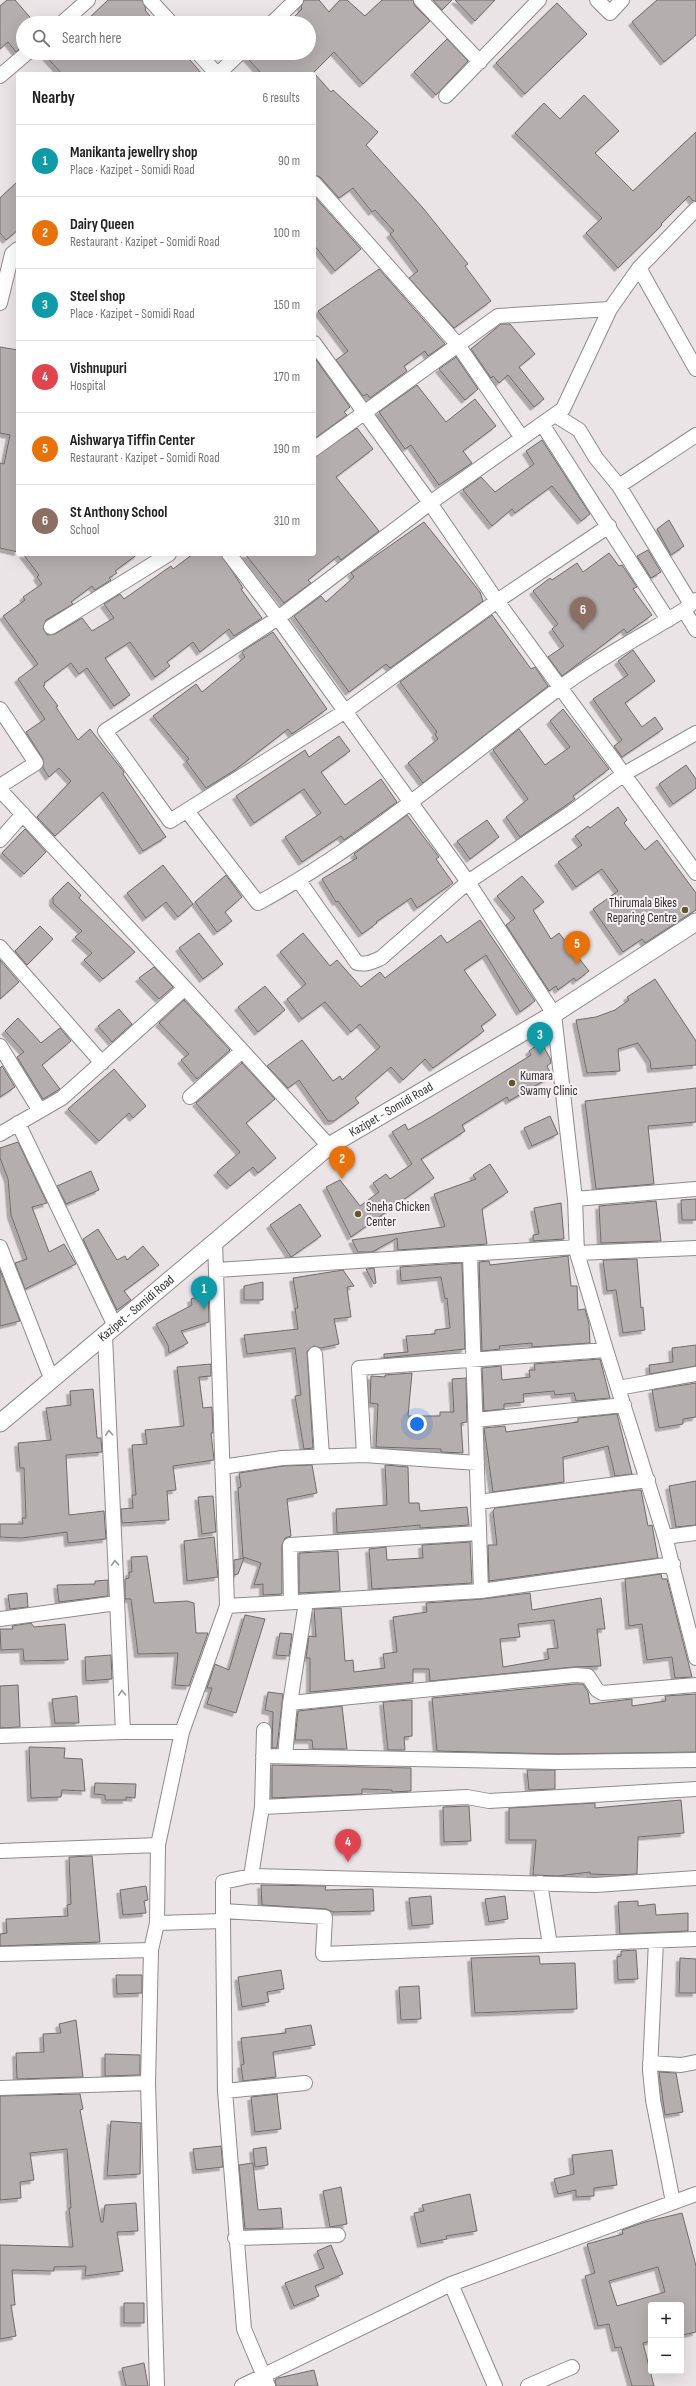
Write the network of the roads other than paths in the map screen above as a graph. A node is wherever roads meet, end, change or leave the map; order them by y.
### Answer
1 (88, 0) edge
2 (150, 0) edge
3 (296, 0) edge
4 (421, 0) edge
5 (539, 0) edge
6 (597, 0) edge
7 (622, 0) edge
8 (70, 16) edge
9 (165, 16) edge
10 (279, 16) edge
11 (19, 60) edge
12 (205, 60) edge
13 (233, 60) edge
14 (480, 62) junction
15 (216, 72) edge
16 (220, 72) edge
17 (0, 76) edge
18 (446, 96) dead end
19 (316, 185) edge
20 (696, 209) edge
21 (10, 252) edge
22 (639, 268) junction
23 (12, 282) edge
24 (0, 303) edge
25 (610, 309) junction
26 (458, 344) junction
27 (316, 345) edge
28 (696, 370) edge
29 (364, 411) junction
30 (555, 415) junction
31 (542, 424) junction
32 (696, 435) edge
33 (522, 438) junction
34 (316, 447) edge
35 (619, 486) junction
36 (430, 503) junction
37 (609, 526) junction
38 (166, 556) edge
39 (231, 556) edge
40 (496, 601) junction
41 (690, 605) edge
42 (278, 618) junction
43 (668, 620) junction
44 (51, 627) dead end
45 (696, 630) edge
46 (560, 688) junction
47 (0, 709) edge
48 (344, 712) junction
49 (696, 733) edge
50 (624, 774) junction
51 (0, 786) edge
52 (0, 790) edge
53 (410, 803) junction
54 (187, 811) junction
55 (23, 814) junction
56 (0, 840) edge
57 (696, 873) edge
58 (299, 881) junction
59 (468, 882) junction
60 (696, 922) edge
61 (0, 947) edge
62 (185, 988) junction
63 (554, 1014) junction
64 (0, 1046) edge
65 (242, 1051) junction
66 (102, 1063) junction
67 (190, 1097) dead end
68 (40, 1111) junction
69 (18, 1123) junction
70 (0, 1134) edge
71 (329, 1146) junction
72 (696, 1189) edge
73 (575, 1200) junction
74 (215, 1241) junction
75 (0, 1247) edge
76 (696, 1248) edge
77 (577, 1250) junction
78 (470, 1255) junction
79 (217, 1270) junction
80 (110, 1331) junction
81 (606, 1350) junction
82 (315, 1354) dead end
83 (474, 1360) junction
84 (696, 1374) edge
85 (51, 1378) junction
86 (618, 1388) junction
87 (624, 1405) junction
88 (476, 1420) junction
89 (0, 1423) edge
90 (364, 1455) junction
91 (322, 1456) junction
92 (477, 1463) junction
93 (222, 1467) junction
94 (648, 1480) junction
95 (478, 1502) junction
96 (480, 1533) junction
97 (696, 1533) edge
98 (665, 1537) junction
99 (672, 1564) junction
100 (481, 1591) junction
101 (291, 1602) junction
102 (306, 1602) junction
103 (117, 1603) junction
104 (227, 1606) junction
105 (0, 1619) edge
106 (696, 1658) edge
107 (696, 1685) edge
108 (290, 1703) junction
109 (264, 1730) dead end
110 (123, 1732) junction
111 (182, 1732) junction
112 (0, 1736) edge
113 (263, 1756) junction
114 (285, 1756) junction
115 (696, 1760) edge
116 (696, 1789) edge
117 (262, 1807) junction
118 (158, 1846) junction
119 (0, 1852) edge
120 (252, 1876) junction
121 (696, 1878) edge
122 (540, 1883) junction
123 (223, 1916) junction
124 (157, 1923) junction
125 (696, 1939) edge
126 (656, 1941) junction
127 (550, 1945) junction
128 (151, 1950) junction
129 (0, 1954) edge
130 (696, 2062) edge
131 (650, 2063) junction
132 (148, 2083) junction
133 (305, 2083) dead end
134 (0, 2088) edge
135 (225, 2091) junction
136 (696, 2194) edge
137 (673, 2202) junction
138 (338, 2235) dead end
139 (235, 2238) junction
140 (450, 2284) junction
141 (572, 2367) dead end
142 (266, 2380) edge
143 (157, 2386) edge
144 (242, 2386) edge
145 (495, 2386) edge
146 (528, 2386) edge

1 - 8 street
2 - 9 street
3 - 10 street
4 - 14 street
5 - 14 street
6 - 7 street
11 - 17 street
12 - 15 street
13 - 16 street
14 - 18 street
19 - 26 street
20 - 22 street
21 - 23 street
22 - 25 street
22 - 28 street
23 - 24 street
25 - 26 street
25 - 30 street
26 - 29 street
26 - 33 street
27 - 29 street
29 - 34 street
29 - 36 street
30 - 31 street
30 - 35 street
31 - 33 street
31 - 37 street
32 - 35 street
33 - 36 street
35 - 41 street
36 - 40 street
36 - 42 street
37 - 40 street
37 - 43 street
38 - 44 street
39 - 42 street
40 - 46 street
40 - 48 street
41 - 43 street
41 - 45 street
42 - 48 street
42 - 54 street
43 - 46 street
46 - 50 street
46 - 53 street
47 - 51 street
48 - 53 street
48 - 54 street
49 - 50 street
50 - 57 street
50 - 59 street
52 - 55 street
53 - 58 street
53 - 59 street
54 - 58 street
55 - 56 street
55 - 62 street
58 - 59 street
59 - 63 street
60 - 63 street, Kazipet - Somidi Road
61 - 66 street
62 - 65 street
62 - 66 street
63 - 71 street, Kazipet - Somidi Road
63 - 73 street
64 - 68 street
65 - 67 street
65 - 71 street
66 - 68 street
68 - 69 street
69 - 70 street
69 - 80 street
71 - 74 street, Kazipet - Somidi Road
72 - 73 street
73 - 77 street
74 - 79 street
74 - 80 street, Kazipet - Somidi Road
75 - 85 street
76 - 77 street
77 - 78 street
77 - 81 street
78 - 79 street
78 - 83 street
79 - 93 street
80 - 85 street, Kazipet - Somidi Road
103 -> 80 street
81 - 83 street
81 - 86 street
82 - 91 street
83 - 88 street
83 - 90 street
84 - 86 street
85 - 89 street, Kazipet - Somidi Road
86 - 87 street
87 - 88 street
87 - 94 street
88 - 92 street
90 - 91 street
90 - 92 street
91 - 93 street
92 - 95 street
93 - 104 street
94 - 95 street
94 - 98 street
95 - 96 street
96 - 100 street
96 - 101 street
97 - 98 street
98 - 99 street
99 - 100 street
99 - 106 street
100 - 102 street
101 - 102 street
101 - 104 street
102 - 108 street
103 - 105 street
110 -> 103 street
104 - 111 street
107 - 108 street
108 - 114 street
109 - 113 street
110 - 111 street
110 - 112 street
111 - 118 street
113 - 114 street
113 - 117 street
114 - 115 street
116 - 117 street
117 - 120 street
118 - 119 street
118 - 124 street
120 - 122 street
120 - 123 street
121 - 122 street
122 - 127 street
123 - 124 street
123 - 127 street
123 - 135 street
124 - 128 street
125 - 126 street
126 - 127 street
126 - 131 street
128 - 129 street
128 - 132 street
130 - 131 street
131 - 137 street
132 - 134 street
132 - 143 street
133 - 135 street
135 - 139 street
136 - 137 street
137 - 140 street
138 - 139 street
139 - 142 street
140 - 142 street
140 - 145 street
141 - 146 street
142 - 144 street

